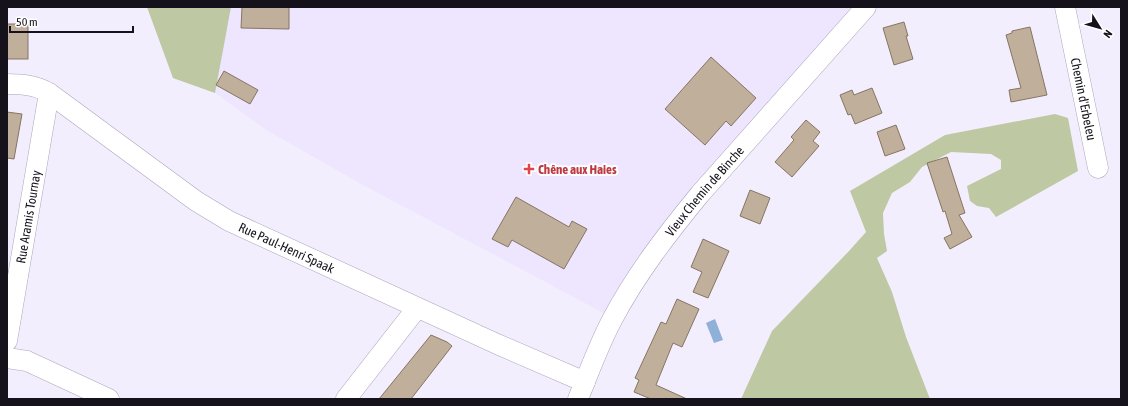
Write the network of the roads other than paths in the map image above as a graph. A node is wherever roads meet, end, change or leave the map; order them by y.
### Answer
1 (866, 7) edge
2 (1066, 7) edge
3 (7, 84) edge
4 (49, 93) junction
5 (1098, 168) dead end
6 (417, 308) junction
7 (7, 341) edge
8 (7, 358) edge
9 (582, 391) edge
10 (109, 399) edge
11 (346, 399) edge

1 - 9 street, Vieux Chemin de Binche
2 - 5 street, Chemin d'Erbeleu
3 - 4 street, Rue Paul-Henri Spaak
4 - 6 street, Rue Paul-Henri Spaak
4 - 7 street, Rue Aramis Tournay
6 - 9 street, Rue Paul-Henri Spaak
6 - 11 street
8 - 10 street

